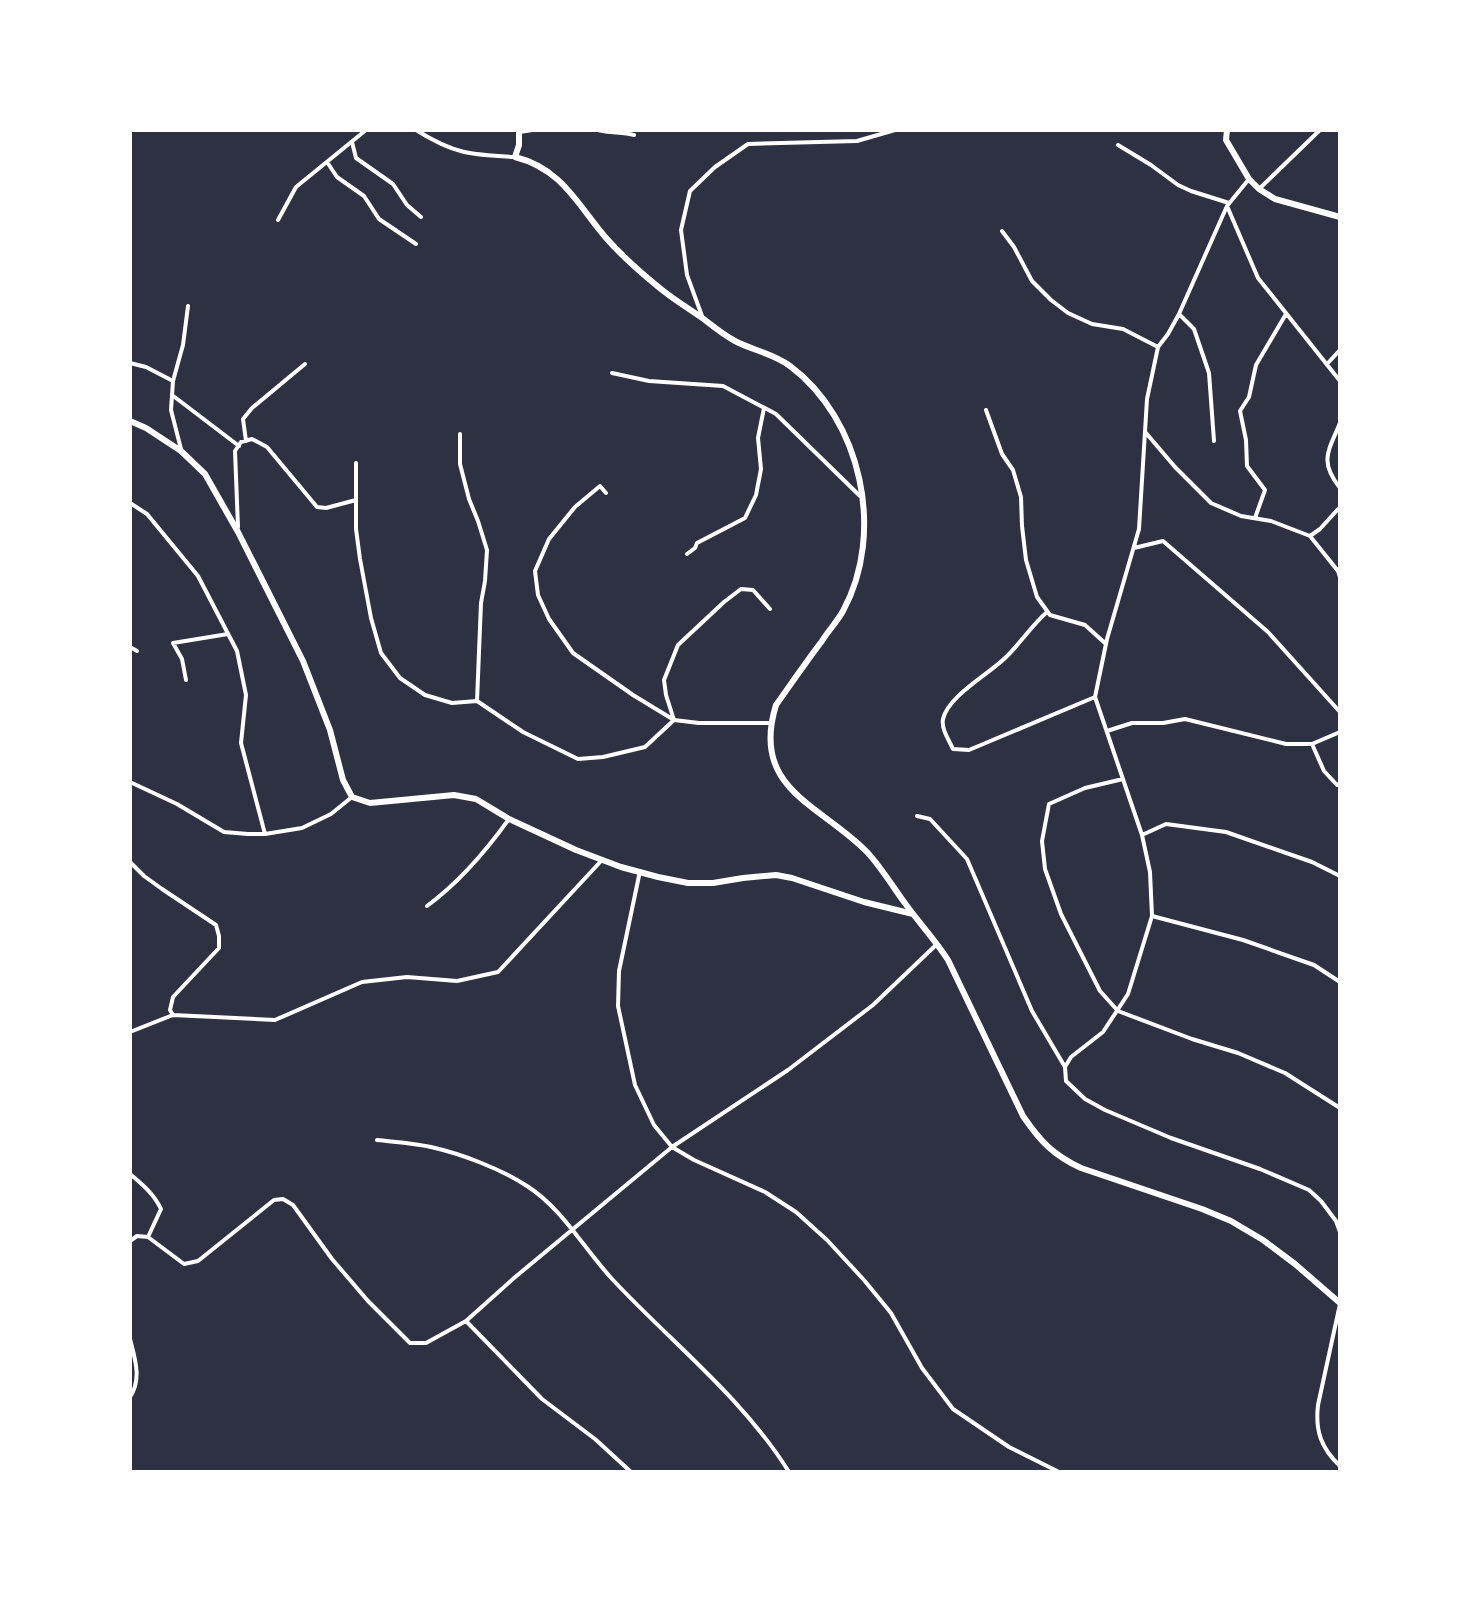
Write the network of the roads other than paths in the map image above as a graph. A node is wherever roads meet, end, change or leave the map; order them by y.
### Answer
1 (366, 130) edge
2 (416, 130) edge
3 (532, 130) edge
4 (598, 130) edge
5 (895, 130) edge
6 (1227, 130) edge
7 (1320, 130) edge
8 (519, 131) edge
9 (634, 135) dead end
10 (352, 142) junction
11 (1118, 145) dead end
12 (515, 157) junction
13 (327, 162) junction
14 (1249, 179) junction
15 (1259, 189) junction
16 (1228, 204) junction
17 (421, 217) dead end
18 (1340, 217) edge
19 (278, 220) dead end
20 (1002, 231) dead end
21 (416, 244) dead end
22 (188, 306) dead end
23 (1179, 314) junction
24 (1286, 314) junction
25 (702, 319) junction
26 (1158, 347) junction
27 (1340, 350) edge
28 (130, 363) edge
29 (305, 364) dead end
30 (1327, 364) junction
31 (612, 373) dead end
32 (173, 381) junction
33 (1340, 381) edge
34 (172, 395) junction
35 (764, 408) junction
36 (986, 410) dead end
37 (130, 421) edge
38 (1340, 423) edge
39 (1146, 433) junction
40 (460, 434) dead end
41 (246, 441) junction
42 (1214, 441) dead end
43 (239, 446) junction
44 (181, 451) junction
45 (356, 463) dead end
46 (1340, 488) edge
47 (606, 493) dead end
48 (861, 496) junction
49 (356, 500) junction
50 (130, 503) edge
51 (1339, 511) edge
52 (1255, 518) junction
53 (238, 532) junction
54 (1310, 536) junction
55 (1134, 548) junction
56 (687, 554) dead end
57 (1340, 577) edge
58 (770, 609) dead end
59 (1047, 612) junction
60 (228, 634) junction
61 (1106, 644) junction
62 (130, 647) edge
63 (137, 651) dead end
64 (186, 680) dead end
65 (1095, 697) junction
66 (477, 701) junction
67 (1340, 712) edge
68 (674, 720) junction
69 (771, 723) junction
70 (1107, 731) junction
71 (1340, 732) edge
72 (1312, 744) junction
73 (1123, 779) junction
74 (130, 782) edge
75 (1340, 784) edge
76 (352, 797) junction
77 (917, 816) dead end
78 (509, 819) junction
79 (265, 834) junction
80 (1142, 835) junction
81 (602, 860) junction
82 (130, 862) edge
83 (640, 871) junction
84 (1340, 876) edge
85 (427, 906) dead end
86 (913, 914) junction
87 (1152, 916) junction
88 (938, 943) junction
89 (1340, 982) edge
90 (1118, 1011) junction
91 (173, 1015) junction
92 (130, 1032) edge
93 (1065, 1067) junction
94 (1340, 1108) edge
95 (377, 1140) dead end
96 (672, 1147) junction
97 (130, 1174) edge
98 (571, 1231) junction
99 (1340, 1232) edge
100 (148, 1237) junction
101 (130, 1241) edge
102 (1340, 1304) edge
103 (466, 1321) junction
104 (130, 1339) edge
105 (130, 1397) edge
106 (1340, 1466) edge
107 (631, 1472) edge
108 (789, 1472) edge
109 (1059, 1472) edge

1 - 10 street
2 - 12 street
3 - 8 street
4 - 9 street
5 - 25 street
6 - 14 street
7 - 15 street
8 - 12 street
10 - 13 street
10 - 17 street
11 - 16 street
12 - 25 street
13 - 19 street
13 - 21 street
14 - 15 street
14 - 16 street
15 - 18 street
16 - 23 street
16 - 24 street
20 - 26 street
22 - 32 street
23 - 26 street
23 - 42 street
24 - 30 street
24 - 52 street
25 - 48 street
26 - 39 street
27 - 30 street
28 - 32 street
29 - 41 street
30 - 33 street
31 - 35 street
32 - 34 street
34 - 43 street
34 - 44 street
35 - 48 street
35 - 56 street
36 - 59 street
37 - 44 street
38 - 46 street
39 - 52 street
39 - 55 street
40 - 66 street
41 - 43 street
41 - 49 street
43 - 53 street
44 - 53 street
45 - 49 street
47 - 68 street
48 - 69 street
49 - 66 street
50 - 60 street
51 - 54 street
52 - 54 street
53 - 76 street
54 - 57 street
55 - 61 street
55 - 67 street
58 - 68 street
59 - 61 street
59 - 65 street
60 - 64 street
60 - 79 street
61 - 65 street
62 - 63 street
65 - 70 street
66 - 68 street
68 - 69 street
69 - 86 street
70 - 72 street
70 - 73 street
71 - 72 street
72 - 75 street
73 - 80 street
73 - 90 street
74 - 79 street
76 - 78 street
76 - 79 street
77 - 93 street
78 - 81 street
78 - 85 street
80 - 84 street
80 - 87 street
81 - 83 street
81 - 91 street
82 - 91 street
83 - 86 street
83 - 96 street
86 - 88 street
87 - 89 street
87 - 90 street
88 - 96 street
88 - 102 street
90 - 93 street
90 - 94 street
91 - 92 street
93 - 99 street
95 - 98 street
96 - 98 street
96 - 109 street
97 - 100 street
98 - 103 street
98 - 108 street
100 - 101 street
100 - 103 street
102 - 106 street
103 - 107 street
104 - 105 street

